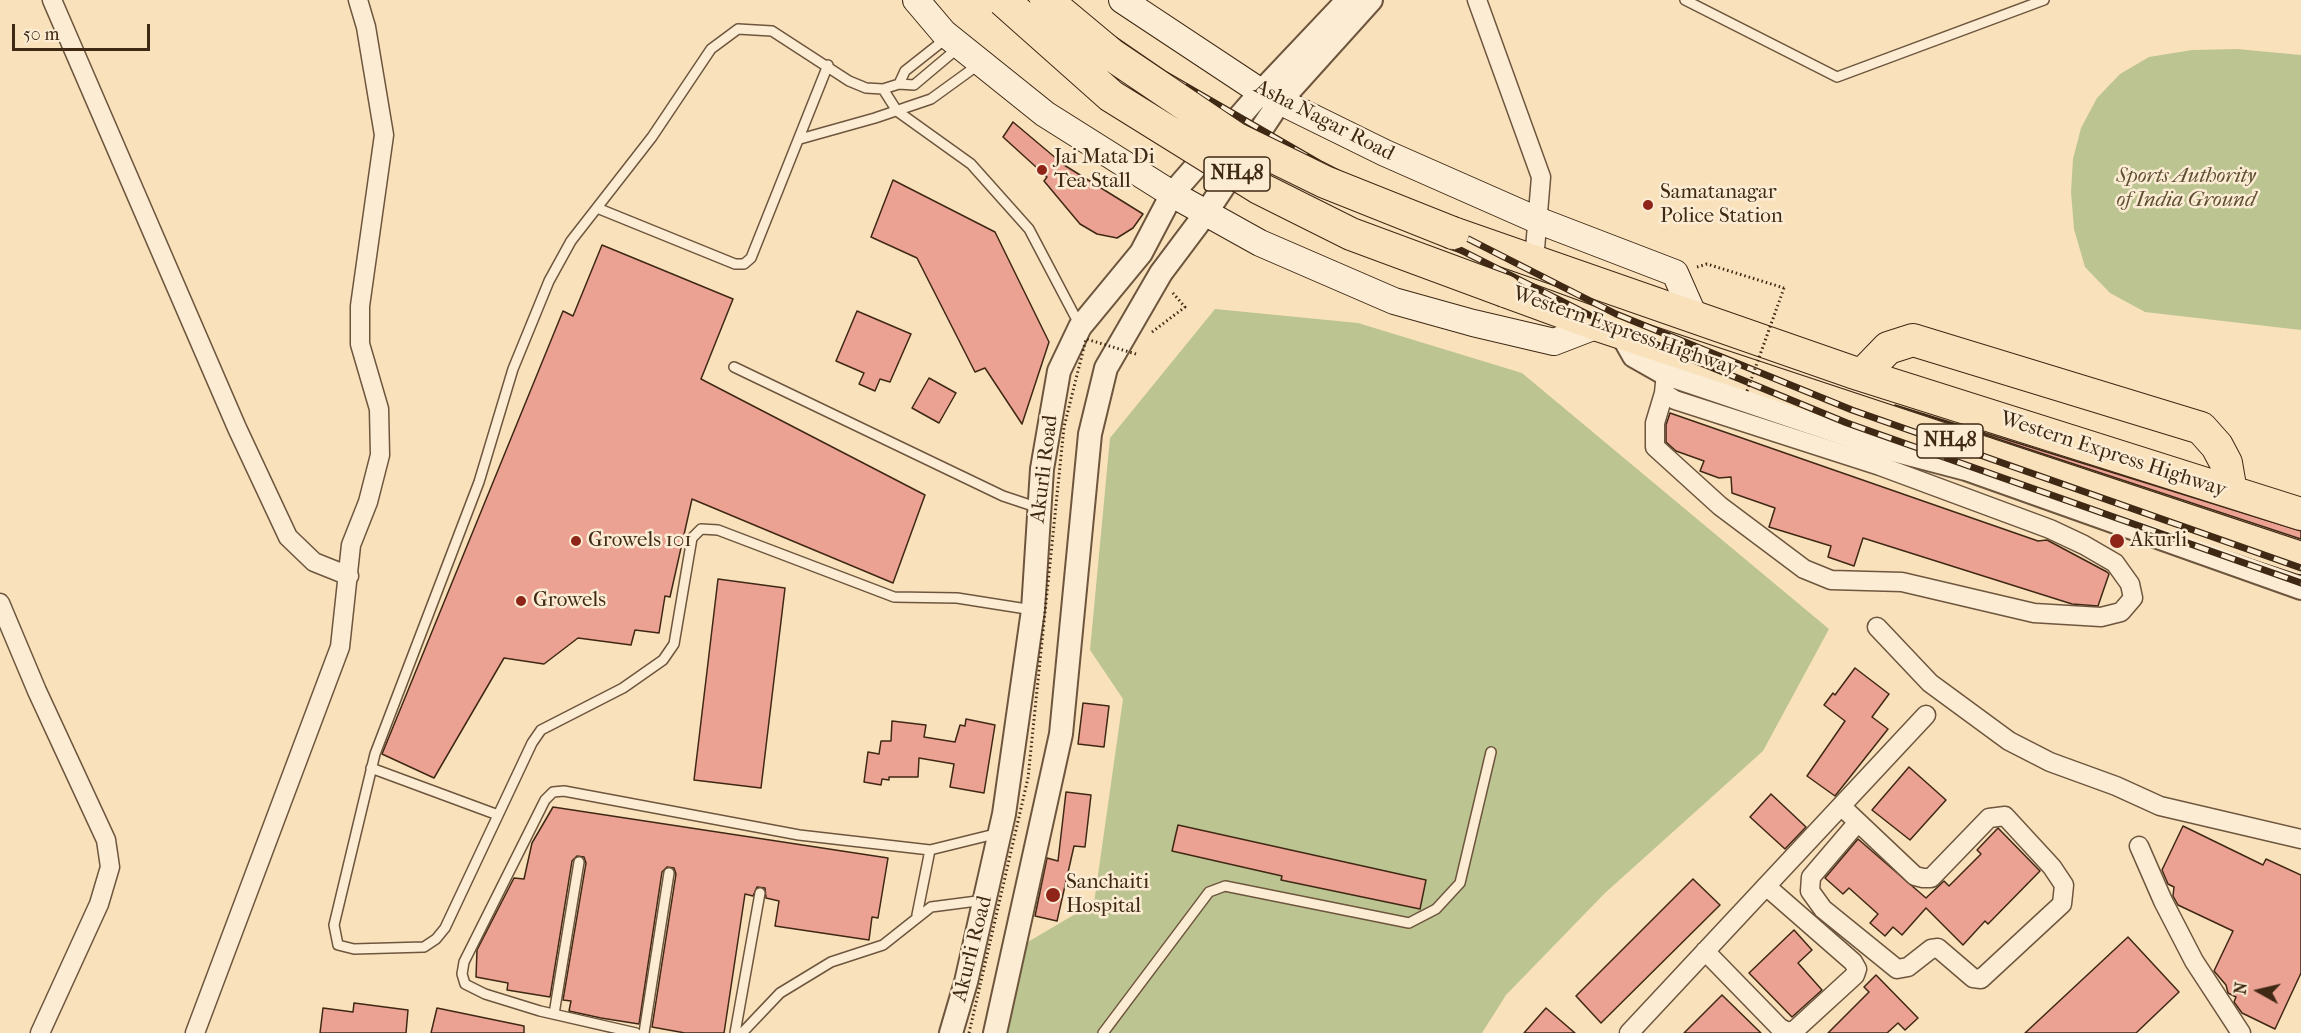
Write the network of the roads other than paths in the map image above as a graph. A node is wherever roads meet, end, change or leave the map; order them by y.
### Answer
1 (52, 0) edge
2 (358, 0) edge
3 (916, 0) edge
4 (1003, 0) edge
5 (1046, 0) edge
6 (1122, 0) edge
7 (1348, 0) edge
8 (1371, 0) edge
9 (1477, 0) edge
10 (1686, 0) edge
11 (2044, 0) edge
12 (954, 42) junction
13 (981, 63) junction
14 (828, 65) junction
15 (899, 84) junction
16 (883, 89) junction
17 (1271, 96) junction
18 (897, 111) junction
19 (800, 139) junction
20 (1172, 195) junction
21 (597, 208) junction
22 (1206, 213) junction
23 (1537, 220) junction
24 (1534, 261) junction
25 (1694, 316) junction
26 (1080, 327) junction
27 (1609, 329) junction
28 (734, 367) dead end
29 (1666, 371) junction
30 (1863, 375) junction
31 (2036, 377) junction
32 (2019, 425) junction
33 (1883, 457) junction
34 (2231, 492) junction
35 (1039, 508) junction
36 (2301, 514) edge
37 (2301, 558) edge
38 (349, 576) junction
39 (2301, 588) edge
40 (0, 603) edge
41 (1033, 610) junction
42 (1877, 627) dead end
43 (1926, 715) dead end
44 (1491, 752) dead end
45 (371, 768) junction
46 (1841, 806) junction
47 (498, 815) junction
48 (1858, 822) junction
49 (1000, 832) junction
50 (2301, 839) edge
51 (2139, 846) dead end
52 (930, 850) junction
53 (579, 862) dead end
54 (669, 873) dead end
55 (1766, 886) junction
56 (760, 893) dead end
57 (985, 900) junction
58 (917, 915) junction
59 (1705, 951) junction
60 (554, 1014) junction
61 (40, 1033) edge
62 (195, 1033) edge
63 (636, 1033) edge
64 (644, 1033) edge
65 (735, 1033) edge
66 (742, 1033) edge
67 (951, 1033) edge
68 (995, 1033) edge
69 (1103, 1033) edge
70 (1629, 1033) edge
71 (2241, 1033) edge

1 - 38 street
2 - 38 street
3 - 12 main road
4 - 27 highway, Western Express Highway / NH48, bridge
5 - 24 highway, Western Express Highway / NH48, bridge
6 - 17 main road, Asha Nagar Road
7 - 17 street, Akurli Road
8 - 17 street, Akurli Road
9 - 23 street
10 - 11 lane
12 - 13 main road
12 - 15 lane
12 - 15 lane
13 - 18 lane
13 - 20 main road
14 - 16 lane
14 - 19 lane
14 - 21 lane
15 - 16 lane
16 - 18 lane
17 - 20 street, Akurli Road
17 - 22 street, Akurli Road
17 - 23 main road, Asha Nagar Road
18 - 19 lane
18 - 26 lane
19 - 21 lane
20 - 22 main road
20 - 26 street, Akurli Road
21 - 45 lane
22 - 27 main road
22 - 68 street, Akurli Road
23 - 24 street
23 - 25 main road, Asha Nagar Road
24 - 25 highway, Western Express Highway / NH48
25 - 30 highway, Western Express Highway / NH48
26 - 35 street, Akurli Road
27 - 29 highway, Western Express Highway / NH48
28 - 35 lane
29 - 33 street
29 - 33 street
29 - 37 highway, Western Express Highway / NH48
30 - 31 highway
30 - 32 highway, Western Express Highway / NH48
31 - 32 highway
31 - 34 highway
32 - 34 highway, Western Express Highway / NH48
33 - 39 street
34 - 36 highway, Western Express Highway / NH48
35 - 41 street, Akurli Road
38 - 62 street
40 - 61 street
41 - 47 lane
41 - 49 street, Akurli Road
42 - 50 street
43 - 46 street
44 - 69 lane
45 - 47 lane
45 - 47 lane
46 - 48 street
46 - 55 street
48 - 48 street
49 - 52 lane
49 - 57 street, Akurli Road
51 - 71 street
52 - 58 lane
52 - 60 lane
53 - 60 lane
54 - 64 lane
55 - 59 street
55 - 59 street
56 - 65 lane
57 - 58 lane
57 - 67 street, Akurli Road
58 - 66 lane
59 - 70 street
60 - 63 lane

